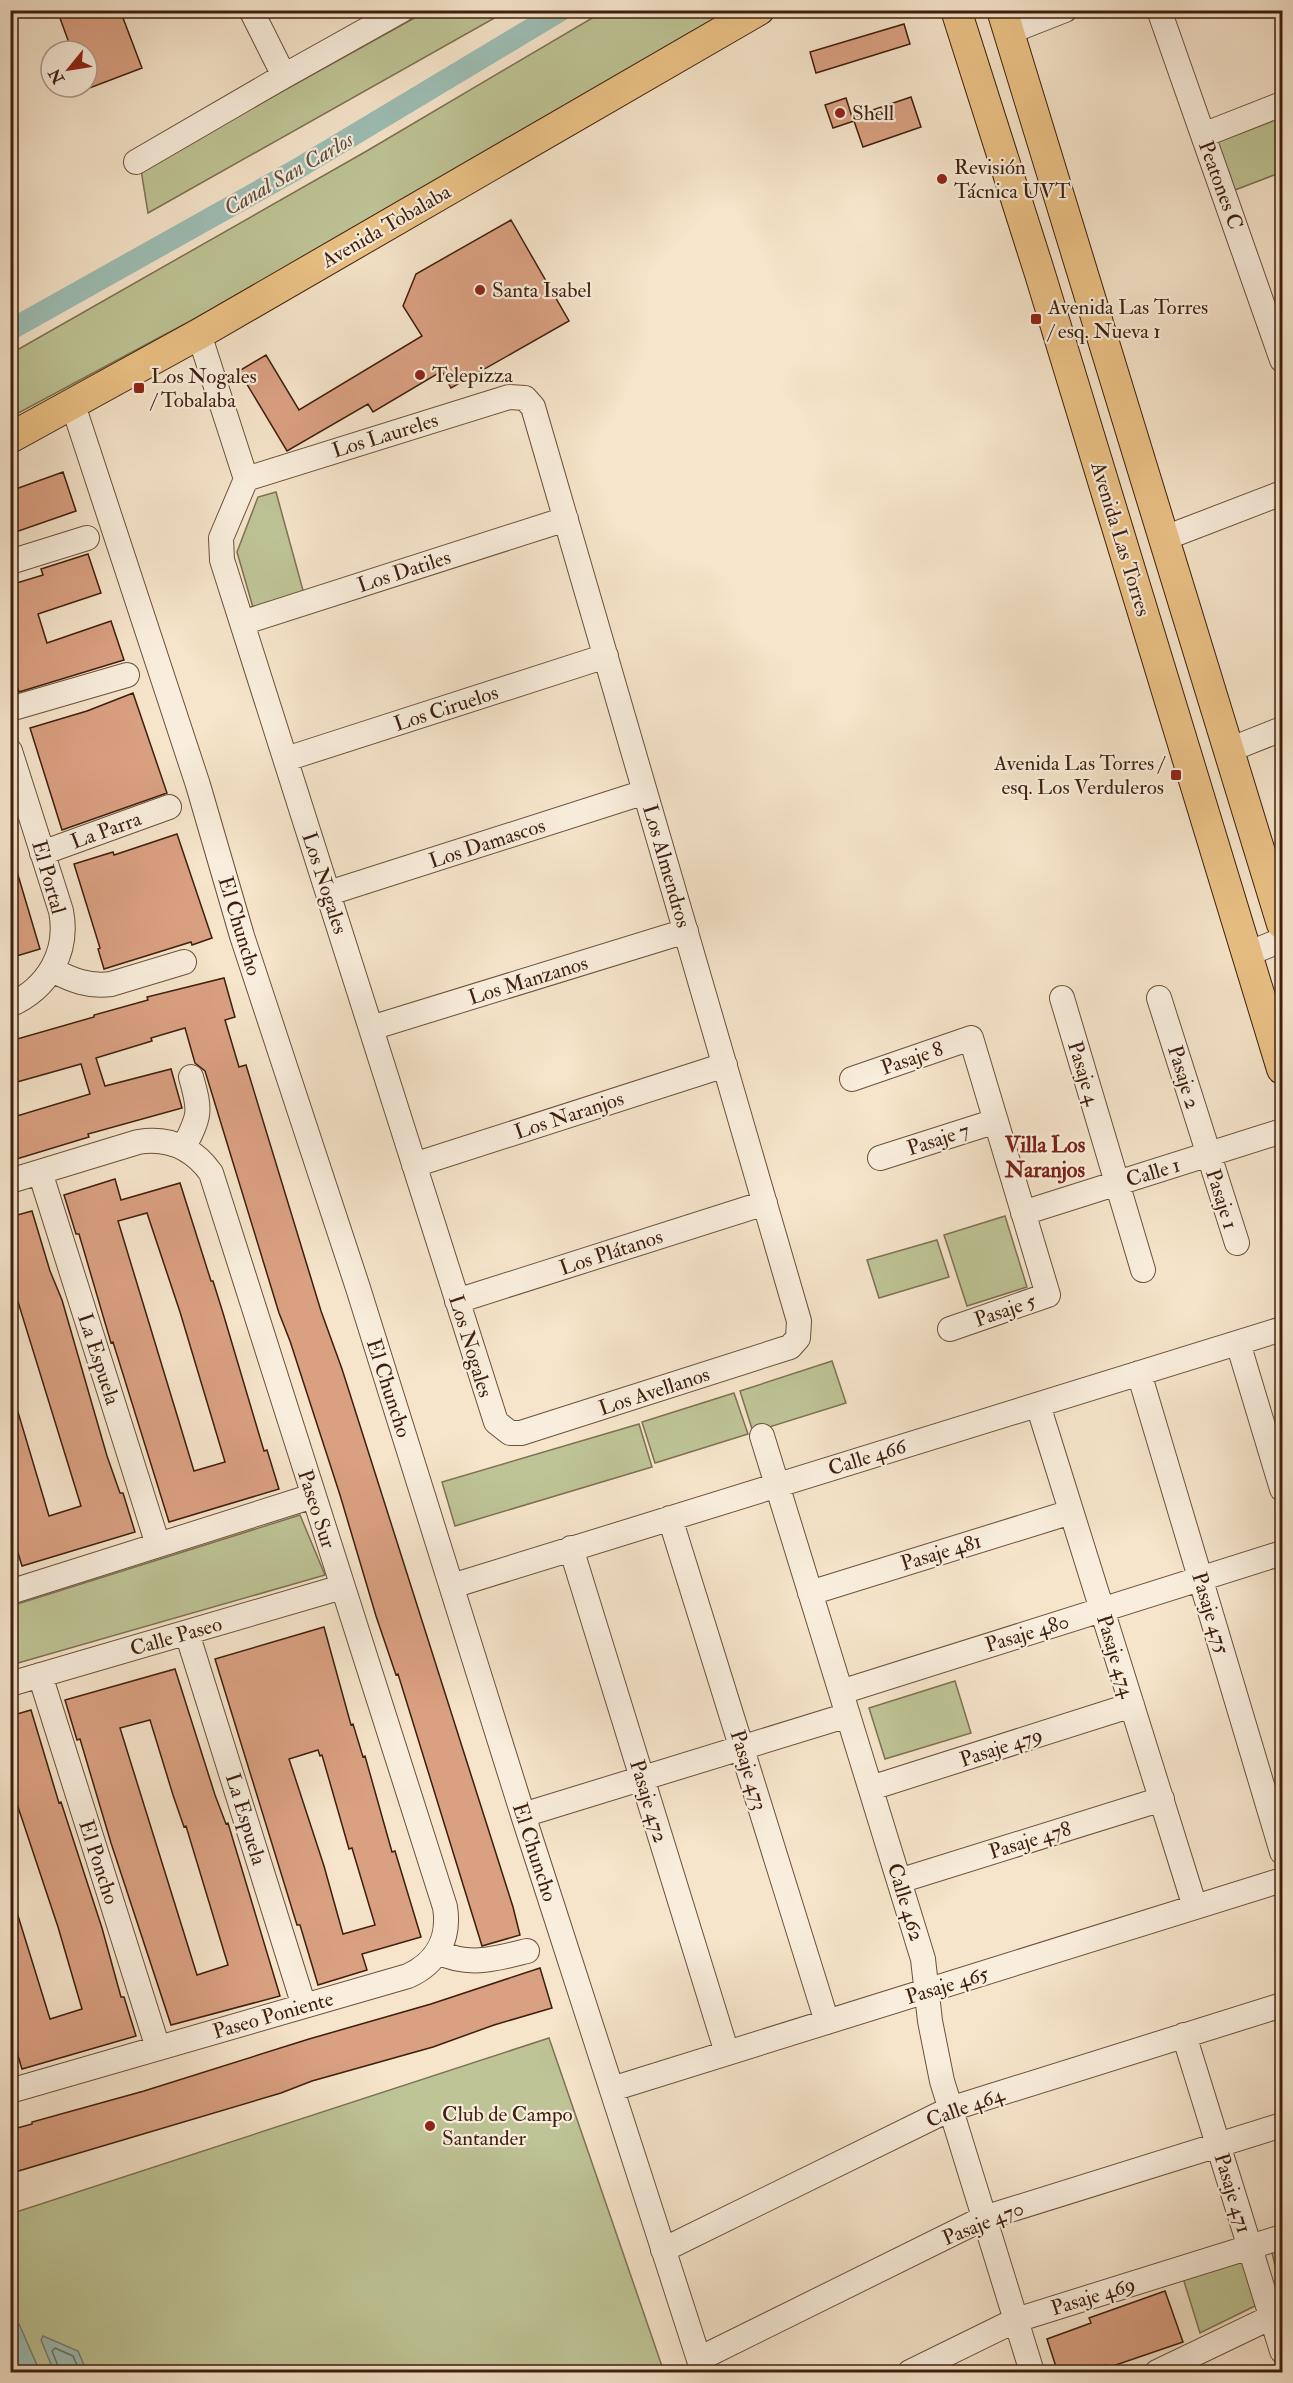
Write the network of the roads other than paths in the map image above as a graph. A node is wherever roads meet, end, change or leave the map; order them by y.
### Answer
1 (252, 10) edge
2 (402, 10) edge
3 (759, 10) edge
4 (956, 10) edge
5 (1065, 10) edge
6 (1159, 10) edge
7 (1006, 21) edge
8 (284, 76) junction
9 (1282, 104) edge
10 (1203, 135) junction
11 (136, 162) dead end
12 (1080, 262) junction
13 (1040, 274) junction
14 (1277, 324) edge
15 (199, 334) junction
16 (1282, 360) edge
17 (525, 398) joint
18 (73, 405) junction
19 (10, 438) edge
20 (246, 479) junction
21 (1282, 493) edge
22 (566, 519) junction
23 (87, 538) dead end
24 (1165, 538) junction
25 (10, 562) edge
26 (242, 623) junction
27 (606, 656) junction
28 (127, 675) dead end
29 (10, 709) edge
30 (1282, 729) edge
31 (1229, 750) junction
32 (10, 751) edge
33 (286, 759) junction
34 (645, 792) junction
35 (169, 807) dead end
36 (42, 853) junction
37 (329, 893) junction
38 (1282, 924) edge
39 (686, 931) junction
40 (1282, 940) edge
41 (1247, 954) junction
42 (183, 962) dead end
43 (52, 969) junction
44 (1062, 998) dead end
45 (1160, 998) dead end
46 (10, 1005) edge
47 (371, 1028) junction
48 (725, 1065) junction
49 (1282, 1069) edge
50 (191, 1077) dead end
51 (852, 1079) dead end
52 (996, 1121) junction
53 (1282, 1131) edge
54 (184, 1147) junction
55 (1208, 1155) junction
56 (880, 1158) dead end
57 (414, 1165) junction
58 (40, 1172) junction
59 (10, 1181) edge
60 (1117, 1183) junction
61 (765, 1203) junction
62 (1023, 1213) junction
63 (1237, 1243) dead end
64 (1143, 1270) dead end
65 (457, 1301) junction
66 (950, 1329) dead end
67 (1282, 1329) edge
68 (798, 1338) joint
69 (1238, 1343) junction
70 (1139, 1373) junction
71 (1038, 1405) junction
72 (504, 1431) joint
73 (762, 1436) dead end
74 (777, 1485) junction
75 (1282, 1489) edge
76 (313, 1496) junction
77 (1071, 1512) junction
78 (670, 1518) junction
79 (158, 1545) junction
80 (571, 1548) junction
81 (1282, 1553) edge
82 (1201, 1578) junction
83 (12, 1585) edge
84 (452, 1586) junction
85 (342, 1587) junction
86 (810, 1593) junction
87 (1102, 1610) junction
88 (187, 1633) junction
89 (40, 1675) junction
90 (10, 1684) edge
91 (841, 1692) junction
92 (1132, 1705) junction
93 (848, 1715) junction
94 (742, 1748) junction
95 (642, 1778) junction
96 (871, 1788) junction
97 (1162, 1799) junction
98 (523, 1815) junction
99 (1282, 1852) edge
100 (1282, 1880) edge
101 (899, 1881) junction
102 (1196, 1907) junction
103 (527, 1951) dead end
104 (438, 1952) junction
105 (927, 1991) junction
106 (1282, 2005) edge
107 (304, 2006) junction
108 (827, 2022) junction
109 (1184, 2036) junction
110 (158, 2048) junction
111 (727, 2053) junction
112 (11, 2088) edge
113 (612, 2089) junction
114 (950, 2109) junction
115 (1282, 2125) edge
116 (1218, 2145) junction
117 (984, 2218) junction
118 (1282, 2237) edge
119 (1250, 2247) junction
120 (663, 2250) junction
121 (1277, 2314) edge
122 (1016, 2320) junction
123 (1282, 2351) edge
124 (701, 2366) edge
125 (910, 2373) edge
126 (1032, 2373) edge
127 (1157, 2373) edge

1 - 8 street
2 - 8 street
3 - 15 main road, Avenida Tobalaba
4 - 13 main road, Avenida Las Torres
5 - 7 street
6 - 10 street, Peatones C
7 - 12 main road, Avenida Las Torres
8 - 11 street
9 - 10 street
10 - 14 street, Peatones C
12 - 13 main road
12 - 24 main road, Avenida Las Torres
13 - 41 main road, Avenida Las Torres
14 - 16 street, Peatones C
15 - 18 main road, Avenida Tobalaba
15 - 20 street
17 - 20 street, Los Laureles
17 - 22 street, Los Almendros
18 - 19 main road, Avenida Tobalaba
18 - 84 street, El Chuncho
20 - 26 street, Los Nogales
21 - 24 street
22 - 26 street, Los Datiles
22 - 27 street, Los Almendros
23 - 25 street
24 - 31 main road, Avenida Las Torres
26 - 33 street, Los Nogales
27 - 33 street, Los Ciruelos
27 - 34 street, Los Almendros
28 - 29 street
30 - 31 street
31 - 38 main road, Avenida Las Torres
32 - 36 street, El Portal
33 - 37 street, Los Nogales
34 - 37 street, Los Damascos
34 - 39 street, Los Almendros
35 - 36 street, La Parra
36 - 43 street, El Portal
37 - 47 street, Los Nogales
39 - 47 street, Los Manzanos
39 - 48 street, Los Almendros
40 - 41 street
41 - 49 main road, Avenida Las Torres
42 - 43 street
43 - 46 street, El Portal
44 - 60 street, Pasaje 4
45 - 55 street, Pasaje 2
47 - 57 street, Los Nogales
48 - 57 street, Los Naranjos
48 - 61 street, Los Almendros
50 - 54 street
51 - 52 street, Pasaje 8
52 - 56 street, Pasaje 7
52 - 62 street
53 - 55 street, Calle 1
54 - 58 street
54 - 76 street, Paseo Sur
55 - 60 street, Calle 1
55 - 63 street, Pasaje 1
57 - 65 street, Los Nogales
58 - 59 street
58 - 79 street, La Espuela
60 - 62 street, Calle 1
60 - 64 street, Pasaje 4
61 - 65 street, Los Plátanos
61 - 68 street, Los Almendros
62 - 66 street, Pasaje 5
65 - 72 street, Los Nogales
67 - 69 street, Calle 466
68 - 72 street, Los Avellanos
69 - 70 street, Calle 466
69 - 75 street
70 - 71 street, Calle 466
70 - 82 street, Pasaje 475
71 - 74 street, Calle 466
71 - 77 street, Pasaje 474
73 - 74 street, Calle 462
74 - 78 street, Calle 466
74 - 86 street, Calle 462
76 - 79 street
76 - 85 street, Paseo Sur
77 - 86 street, Pasaje 481
77 - 87 street, Pasaje 474
78 - 80 street, Calle 466
78 - 94 street, Pasaje 473
79 - 83 street
80 - 84 street, Calle 466
80 - 95 street, Pasaje 472
81 - 82 street, Pasaje 480
82 - 87 street, Pasaje 480
82 - 99 street, Pasaje 475
84 - 98 street, El Chuncho
85 - 88 street, Calle Paseo
85 - 104 street, Paseo Sur
86 - 91 street, Calle 462
87 - 91 street, Pasaje 480
87 - 92 street, Pasaje 474
88 - 89 street, Calle Paseo
88 - 107 street, La Espuela
89 - 90 street, Calle Paseo
89 - 110 street, El Poncho
91 - 93 street, Calle 462
92 - 96 street, Pasaje 479
92 - 97 street, Pasaje 474
93 - 94 street
93 - 96 street, Calle 462
94 - 95 street
94 - 108 street, Pasaje 473
95 - 98 street
95 - 111 street, Pasaje 472
96 - 101 street, Calle 462
97 - 101 street, Pasaje 478
97 - 102 street, Pasaje 474
98 - 113 street, El Chuncho
100 - 102 street, Pasaje 465
101 - 105 street, Calle 462
102 - 105 street, Pasaje 465
103 - 104 street
104 - 107 street, Paseo Poniente
105 - 108 street, Pasaje 465
105 - 114 street, Calle 462
106 - 109 street, Calle 464
107 - 110 street, Paseo Poniente
108 - 111 street, Pasaje 465
109 - 114 street, Calle 464
109 - 116 street, Pasaje 471
110 - 112 street, Paseo Poniente
111 - 113 street, Pasaje 465
113 - 120 street, El Chuncho
114 - 117 street, Calle 462
114 - 120 street, Calle 464
115 - 116 street, Pasaje 470
116 - 117 street, Pasaje 470
116 - 119 street, Pasaje 471
117 - 122 street, Calle 462
117 - 124 street, Pasaje 470
118 - 119 street, Pasaje 469
119 - 121 street, Pasaje 471
119 - 122 street, Pasaje 469
120 - 124 street, El Chuncho
121 - 123 street, Pasaje 471
121 - 127 street
122 - 125 street, Pasaje 469
122 - 126 street, Calle 462

